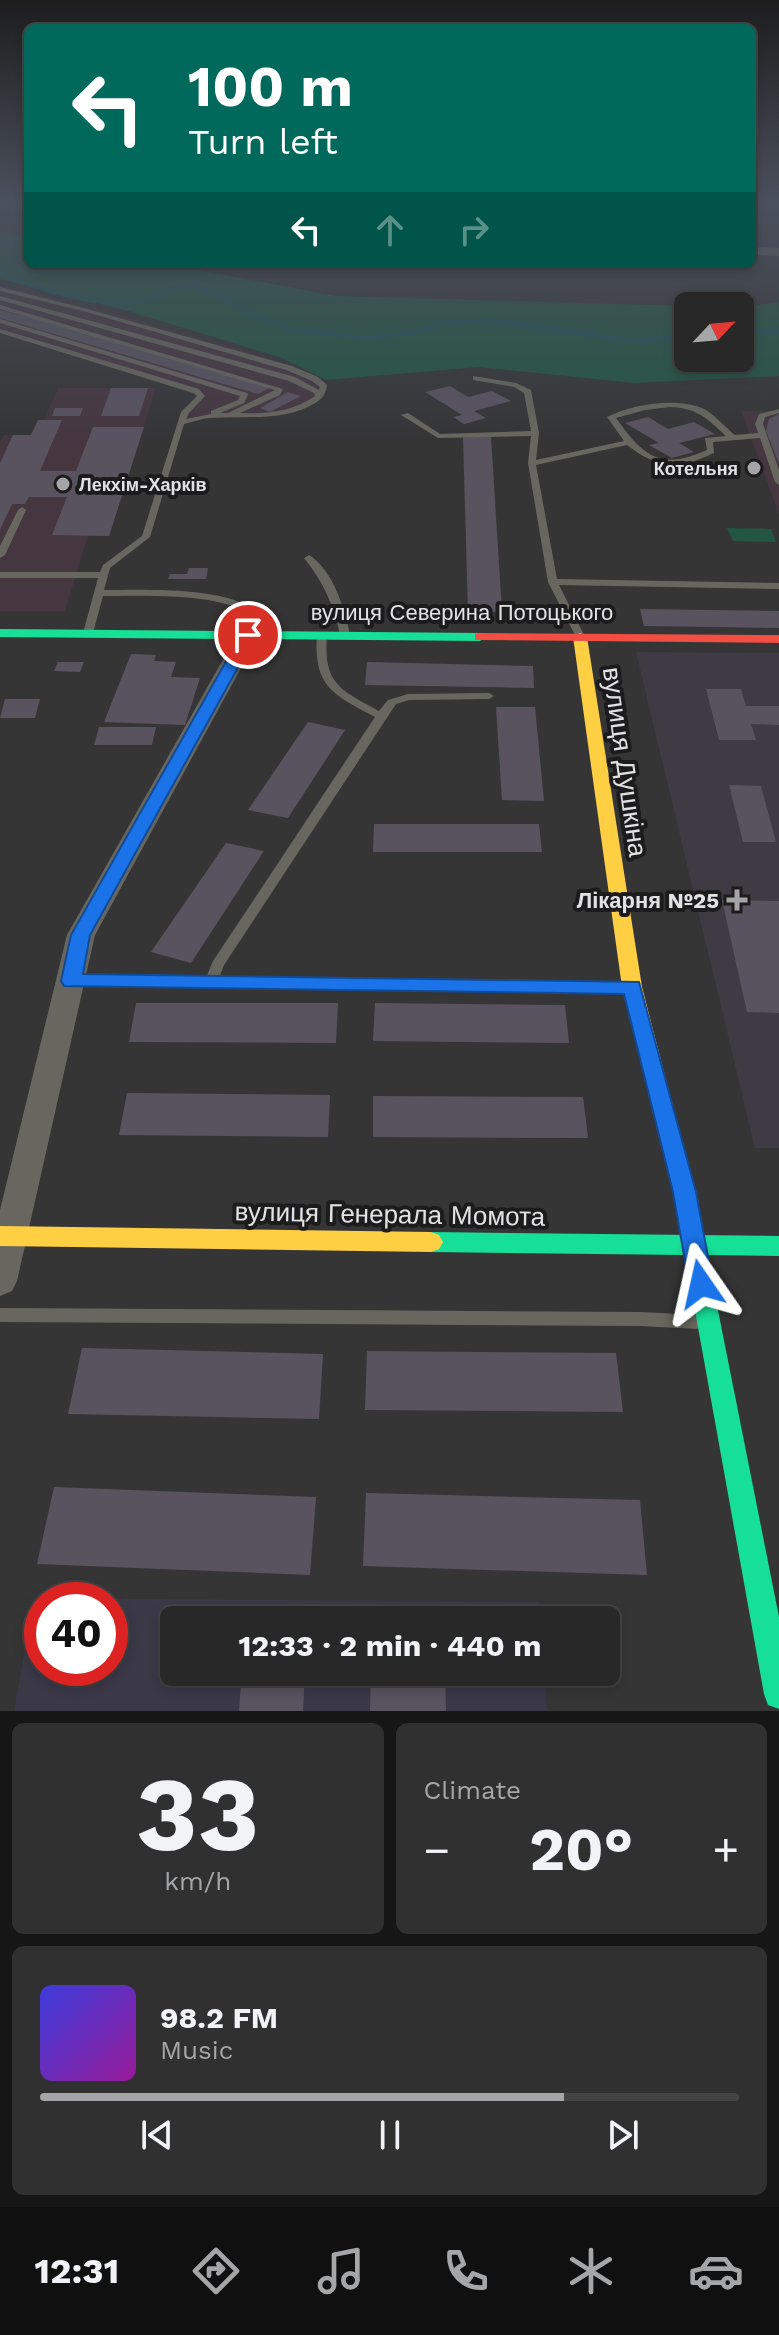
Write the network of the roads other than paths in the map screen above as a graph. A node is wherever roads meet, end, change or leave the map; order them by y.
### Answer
1 (0, 296) edge
2 (0, 321) edge
3 (0, 331) edge
4 (502, 376) dead end
5 (476, 378) dead end
6 (486, 382) junction
7 (322, 394) junction
8 (306, 404) junction
9 (779, 411) edge
10 (405, 415) dead end
11 (200, 418) junction
12 (224, 418) junction
13 (181, 423) junction
14 (535, 433) junction
15 (763, 435) junction
16 (732, 437) junction
17 (629, 442) junction
18 (532, 463) junction
19 (779, 482) edge
20 (22, 510) dead end
21 (0, 555) edge
22 (309, 558) dead end
23 (0, 575) edge
24 (103, 575) junction
25 (553, 582) junction
26 (779, 586) edge
27 (99, 593) junction
28 (0, 633) edge
29 (88, 633) junction
30 (258, 635) junction
31 (322, 635) junction
32 (345, 635) junction
33 (580, 637) junction
34 (779, 639) edge
35 (489, 696) dead end
36 (381, 716) junction
37 (71, 981) junction
38 (210, 983) junction
39 (632, 987) junction
40 (6, 1236) edge
41 (693, 1245) junction
42 (779, 1246) edge
43 (0, 1281) edge
44 (0, 1315) edge
45 (708, 1323) junction
46 (754, 1562) junction
47 (779, 1562) edge
48 (779, 1694) edge

1 - 7 lane
1 - 7 lane
1 - 8 lane
1 - 12 lane
2 - 11 lane
3 - 13 lane
4 - 6 lane
5 - 6 lane
6 - 14 lane
7 - 8 lane
8 - 12 lane
9 - 15 lane
10 - 14 lane
11 - 12 lane
11 - 13 lane
13 - 24 lane
14 - 18 lane
15 - 16 lane
15 - 19 lane
16 - 17 lane
16 - 17 lane
17 - 18 lane
18 - 25 lane
20 - 21 lane
22 - 32 lane
23 - 24 lane
24 - 27 lane
25 - 26 lane
25 - 33 lane
27 - 29 lane
27 - 30 lane
28 - 29 street, вулиця Северина Потоцького
29 - 30 street, вулиця Северина Потоцького
30 - 31 street, вулиця Северина Потоцького
30 - 37 street
31 - 32 street, вулиця Северина Потоцького
31 - 36 lane
32 - 33 street, вулиця Северина Потоцького
33 - 34 street, вулиця Северина Потоцького
33 - 39 street, вулиця Душкіна
35 - 36 lane
36 - 38 lane
37 - 38 lane
37 - 40 street
38 - 39 lane
39 - 41 street, вулиця Душкіна
40 - 41 street, вулиця Генерала Момота
40 - 43 street
41 - 42 street, вулиця Генерала Момота
41 - 45 street, вулиця Душкіна
44 - 45 lane
45 - 46 street, вулиця Душкіна
46 - 47 lane
46 - 48 street, вулиця Душкіна

